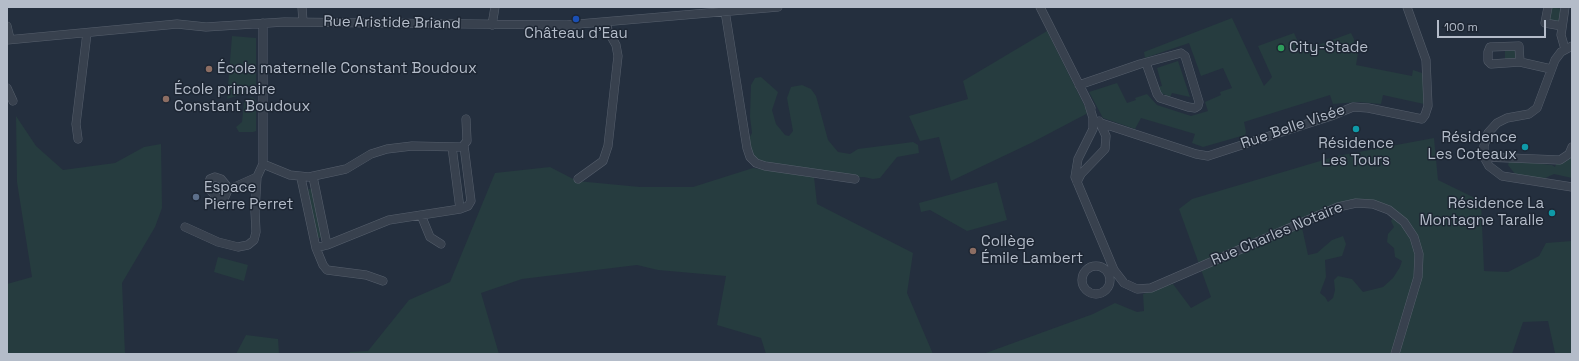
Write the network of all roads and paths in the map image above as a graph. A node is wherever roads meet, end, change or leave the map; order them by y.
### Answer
1 (302, 7) edge
2 (495, 7) edge
3 (778, 7) edge
4 (1040, 7) edge
5 (1407, 7) edge
6 (1548, 7) edge
7 (1565, 7) edge
8 (725, 12) junction
9 (303, 22) junction
10 (263, 23) junction
11 (607, 23) junction
12 (492, 25) junction
13 (7, 26) edge
14 (1562, 26) junction
15 (87, 33) junction
16 (9, 39) edge
17 (1568, 47) edge
18 (1520, 62) dead end
19 (1146, 63) junction
20 (1551, 69) junction
21 (1079, 85) junction
22 (7, 88) edge
23 (13, 102) dead end
24 (1089, 105) junction
25 (466, 119) dead end
26 (1101, 123) junction
27 (78, 139) dead end
28 (464, 146) junction
29 (452, 147) junction
30 (1572, 147) edge
31 (1484, 157) junction
32 (1078, 159) junction
33 (1096, 160) junction
34 (263, 164) junction
35 (257, 177) junction
36 (313, 177) junction
37 (301, 178) junction
38 (578, 179) dead end
39 (855, 179) dead end
40 (1077, 182) junction
41 (1572, 187) edge
42 (228, 190) dead end
43 (460, 209) junction
44 (421, 215) junction
45 (184, 227) dead end
46 (442, 244) dead end
47 (327, 245) junction
48 (316, 248) junction
49 (383, 281) dead end
50 (1395, 354) edge

1 - 9 street
2 - 12 street
3 - 8 street, Rue Aristide Briand
4 - 21 street, Rue Charles Notaire
5 - 26 street, Rue Belle Visée
6 - 14 street
7 - 14 street
8 - 11 street, Rue Aristide Briand
8 - 39 street
9 - 10 street, Rue Aristide Briand
9 - 12 street, Rue Aristide Briand
10 - 15 street, Rue Aristide Briand
10 - 34 street
11 - 12 street, Rue Aristide Briand
11 - 38 street
13 - 16 street
14 - 17 street
15 - 16 street, Rue Aristide Briand
15 - 27 street
17 - 20 street
18 - 20 street
19 - 19 street
19 - 21 street
20 - 31 street
21 - 24 street, Rue Charles Notaire
22 - 23 street
24 - 26 street, Rue Charles Notaire
24 - 32 street, Rue Charles Notaire
25 - 28 street
26 - 33 street, Rue Charles Notaire
28 - 29 street
28 - 43 street
29 - 36 street
29 - 43 street
30 - 31 street
31 - 41 street
32 - 33 street
32 - 40 street, Rue Charles Notaire
33 - 40 street, Rue Charles Notaire
34 - 35 street
34 - 37 street
35 - 42 street
35 - 45 street
36 - 37 street
36 - 47 street
37 - 48 street
40 - 50 street, Rue Charles Notaire
43 - 44 street
44 - 46 street
44 - 47 street
47 - 48 street
48 - 49 street

